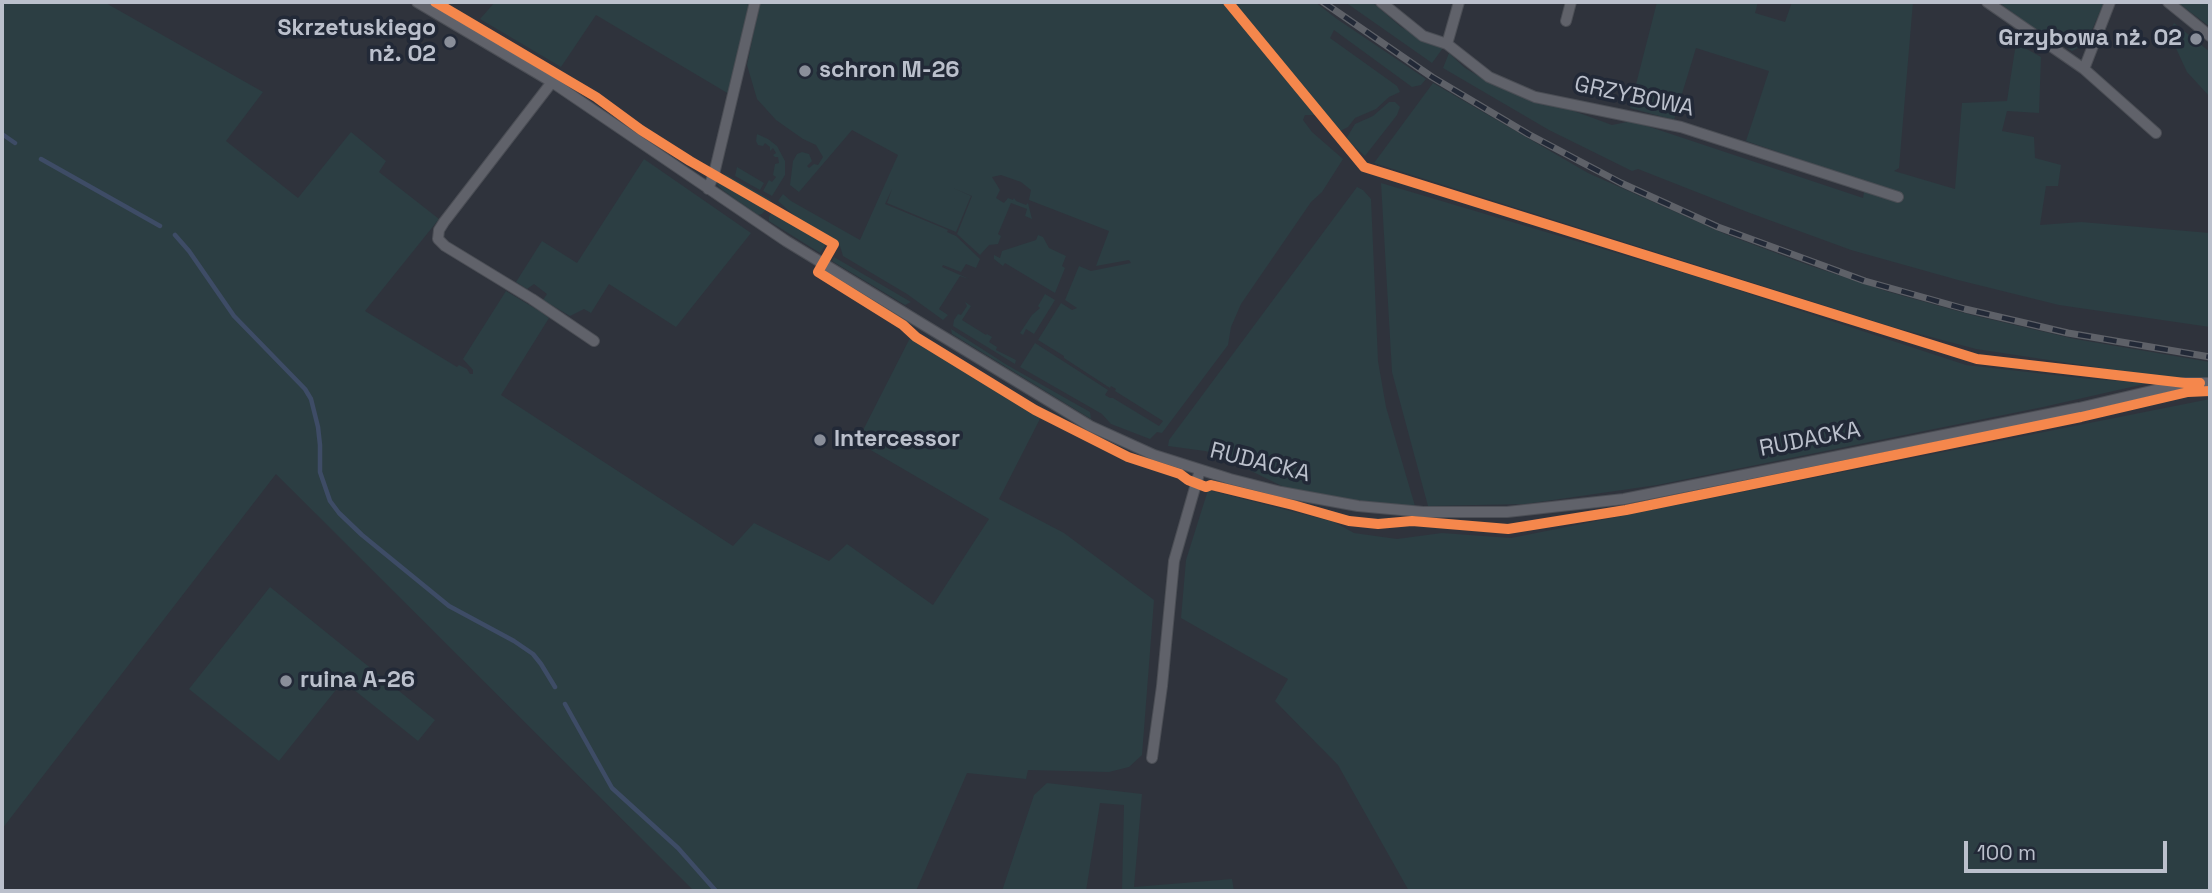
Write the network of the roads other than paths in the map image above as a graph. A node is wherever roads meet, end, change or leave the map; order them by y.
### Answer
1 (417, 2) edge
2 (755, 2) edge
3 (1381, 2) edge
4 (1459, 2) edge
5 (1571, 2) edge
6 (1987, 2) edge
7 (2110, 2) edge
8 (2168, 2) edge
9 (1566, 21) dead end
10 (2210, 36) edge
11 (1447, 44) junction
12 (2084, 69) junction
13 (552, 82) junction
14 (2156, 133) dead end
15 (708, 189) junction
16 (1898, 197) dead end
17 (594, 341) dead end
18 (2210, 383) edge
19 (1200, 470) junction
20 (1152, 758) dead end

1 - 13 street, RUDACKA
2 - 15 street
3 - 11 street, GRZYBOWA
4 - 11 street
5 - 9 street
6 - 12 street
7 - 12 street
8 - 10 street
11 - 16 street, GRZYBOWA
12 - 14 street
13 - 15 street, RUDACKA
13 - 17 street
15 - 19 street, RUDACKA
18 - 19 street, RUDACKA
19 - 20 street

